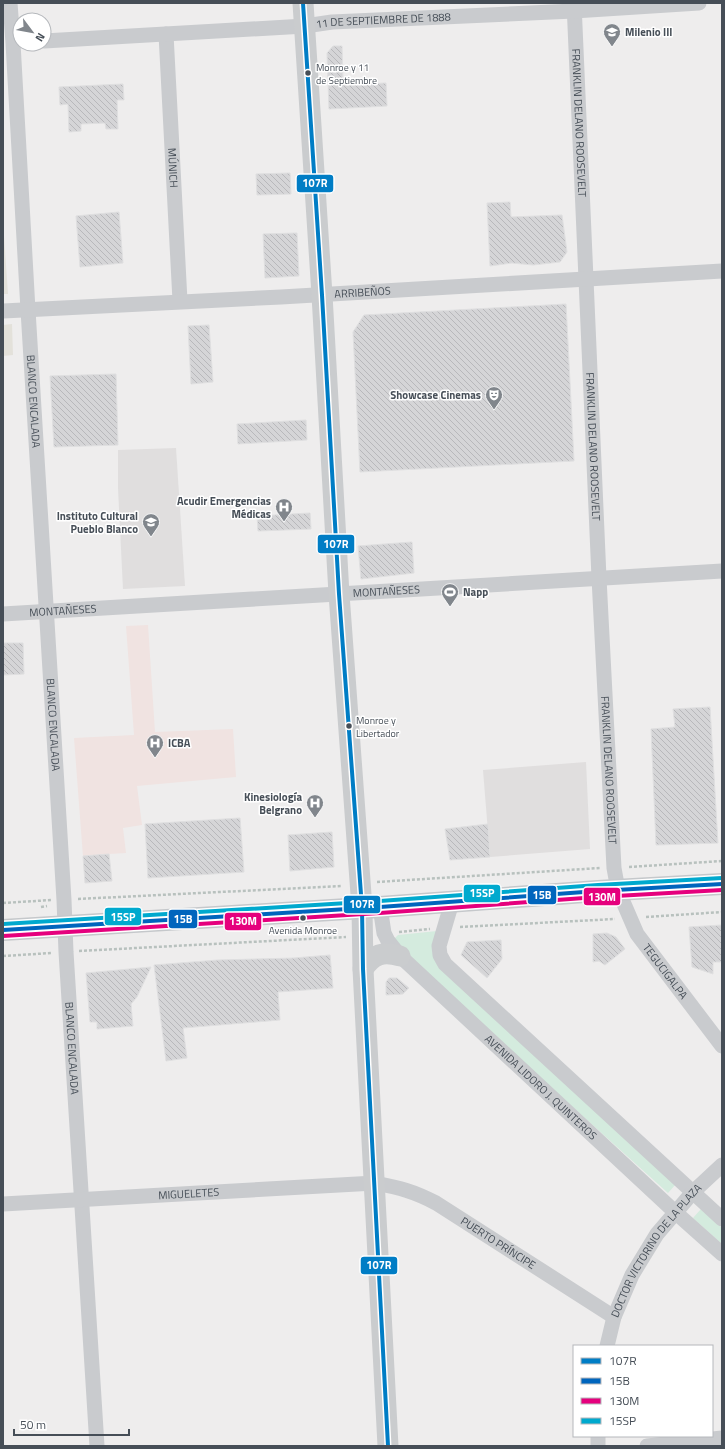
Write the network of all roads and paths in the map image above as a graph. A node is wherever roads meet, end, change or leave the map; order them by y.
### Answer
1 (10, 3) edge
2 (303, 3) edge
3 (699, 3) edge
4 (574, 7) edge
5 (8, 24) edge
6 (305, 26) junction
7 (166, 34) junction
8 (52, 41) edge
9 (17, 52) edge
10 (722, 271) edge
11 (586, 280) junction
12 (322, 295) junction
13 (180, 302) junction
14 (28, 310) junction
15 (3, 311) edge
16 (722, 571) edge
17 (599, 578) junction
18 (339, 594) junction
19 (47, 611) junction
20 (3, 614) edge
21 (722, 884) edge
22 (618, 890) junction
23 (452, 902) junction
24 (47, 906) dead end
25 (42, 907) dead end
26 (371, 908) junction
27 (66, 926) junction
28 (3, 930) edge
29 (327, 933) dead end
30 (338, 933) dead end
31 (400, 956) junction
32 (363, 969) junction
33 (722, 1046) edge
34 (722, 1165) edge
35 (375, 1183) junction
36 (693, 1192) junction
37 (82, 1201) junction
38 (3, 1204) edge
39 (675, 1212) junction
40 (722, 1218) edge
41 (722, 1254) edge
42 (614, 1318) junction
43 (607, 1345) edge
44 (722, 1438) edge
45 (97, 1446) edge
46 (388, 1446) edge
47 (647, 1446) edge

1 - 5 street, BLANCO ENCALADA
2 - 6 main road
3 - 4 street, 11 DE SEPTIEMBRE DE 1888
4 - 6 street, 11 DE SEPTIEMBRE DE 1888
4 - 11 street, FRANKLIN DELANO ROOSEVELT
6 - 7 street, 11 DE SEPTIEMBRE DE 1888
6 - 12 main road
7 - 8 street, 11 DE SEPTIEMBRE DE 1888
7 - 13 street, MÚNICH
9 - 14 street, BLANCO ENCALADA
10 - 11 street, ARRIBEÑOS
11 - 12 street, ARRIBEÑOS
11 - 17 street, FRANKLIN DELANO ROOSEVELT
12 - 13 street, ARRIBEÑOS
12 - 18 main road
13 - 14 street, ARRIBEÑOS
14 - 15 street, ARRIBEÑOS
14 - 19 street, BLANCO ENCALADA
16 - 17 street, MONTAÑESES
17 - 18 street, MONTAÑESES
17 - 22 street, FRANKLIN DELANO ROOSEVELT
18 - 19 street, MONTAÑESES
18 - 26 main road
19 - 20 street, MONTAÑESES
19 - 27 street, BLANCO ENCALADA
21 - 22 main road
22 - 23 main road
22 - 33 street, TEGUCIGALPA
23 - 26 main road
23 - 36 street
24 - 25 path
26 - 27 main road
26 - 31 street, AVENIDA LIDORO J. QUINTEROS
26 - 32 main road
27 - 28 main road
27 - 37 street, BLANCO ENCALADA
29 - 30 path
31 - 32 main road
31 - 39 street, AVENIDA LIDORO J. QUINTEROS
32 - 35 main road
34 - 36 street, DOCTOR VICTORINO DE LA PLAZA
35 - 37 street, MIGUELETES
35 - 42 street, PUERTO PRÍNCIPE
35 - 46 main road
36 - 39 street, DOCTOR VICTORINO DE LA PLAZA
36 - 40 street
37 - 38 street, MIGUELETES
37 - 45 street, BLANCO ENCALADA
39 - 41 street, AVENIDA LIDORO J. QUINTEROS
39 - 42 street, DOCTOR VICTORINO DE LA PLAZA
42 - 43 street, DOCTOR VICTORINO DE LA PLAZA
44 - 47 street

